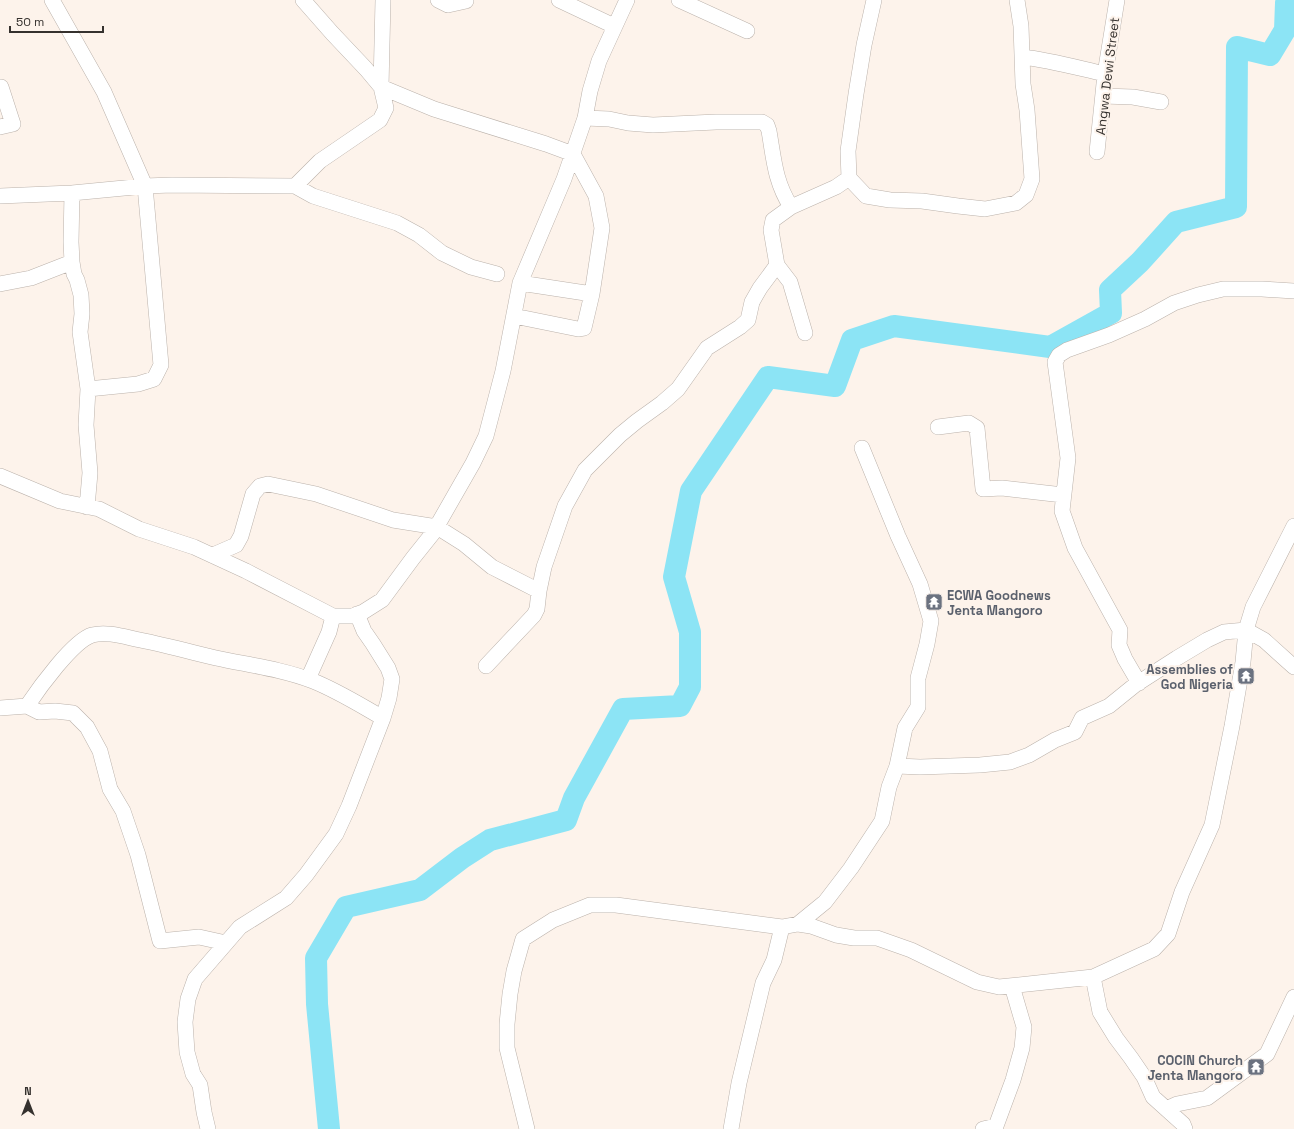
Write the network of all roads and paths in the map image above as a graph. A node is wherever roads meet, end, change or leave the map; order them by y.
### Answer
1 (52, 0) edge
2 (302, 0) edge
3 (383, 0) edge
4 (438, 0) edge
5 (559, 0) edge
6 (628, 0) edge
7 (679, 0) edge
8 (874, 0) edge
9 (1017, 0) edge
10 (1117, 0) edge
11 (466, 1) edge
12 (614, 26) junction
13 (747, 31) dead end
14 (1022, 57) junction
15 (1105, 74) junction
16 (381, 86) junction
17 (1, 87) dead end
18 (1103, 96) junction
19 (1161, 102) dead end
20 (585, 118) junction
21 (0, 127) edge
22 (1097, 152) dead end
23 (572, 154) junction
24 (848, 178) junction
25 (145, 186) junction
26 (294, 186) junction
27 (72, 193) junction
28 (0, 196) edge
29 (791, 207) junction
30 (72, 262) junction
31 (777, 265) junction
32 (497, 274) dead end
33 (520, 283) junction
34 (0, 284) edge
35 (1294, 292) edge
36 (592, 294) junction
37 (514, 316) junction
38 (805, 333) dead end
39 (88, 389) junction
40 (938, 427) dead end
41 (862, 448) dead end
42 (0, 476) edge
43 (1063, 495) junction
44 (87, 507) junction
45 (1294, 526) edge
46 (437, 527) junction
47 (213, 555) junction
48 (539, 592) junction
49 (357, 614) junction
50 (333, 616) junction
51 (1246, 630) junction
52 (486, 666) dead end
53 (1294, 668) edge
54 (308, 679) junction
55 (1139, 683) junction
56 (27, 706) junction
57 (0, 708) edge
58 (383, 718) junction
59 (896, 766) junction
60 (798, 924) junction
61 (782, 927) junction
62 (226, 943) junction
63 (1093, 977) junction
64 (1012, 986) junction
65 (1294, 997) edge
66 (1166, 1109) junction
67 (208, 1129) edge
68 (527, 1129) edge
69 (731, 1129) edge
70 (983, 1129) edge
71 (1185, 1129) edge

1 - 25 street
2 - 16 street
3 - 16 street
4 - 11 street
5 - 12 street
6 - 12 street
7 - 13 street
8 - 24 street
9 - 14 street
10 - 15 street, Angwa Dewi Street
12 - 20 street
14 - 15 street
14 - 24 street
15 - 18 street, Angwa Dewi Street
16 - 23 street
16 - 26 street
17 - 21 street
18 - 19 street
18 - 22 street, Angwa Dewi Street
20 - 23 street
20 - 29 street
23 - 33 street
23 - 36 street
24 - 29 street
25 - 26 street
25 - 27 street
25 - 39 street
26 - 32 street
27 - 28 street
27 - 30 street
29 - 31 street
30 - 34 street
30 - 39 street
31 - 38 street
31 - 48 street
33 - 36 street
33 - 37 street
35 - 43 street
36 - 37 street
37 - 46 street
39 - 44 street
40 - 43 street
41 - 59 street
42 - 44 street
43 - 55 street
44 - 47 street
45 - 51 street
46 - 47 street
46 - 48 street
46 - 49 street
47 - 50 street
48 - 52 street
49 - 50 street
49 - 58 street
50 - 54 street
51 - 53 street
51 - 55 street
51 - 63 street
54 - 56 street
54 - 58 street
55 - 59 street
56 - 57 street
56 - 62 street
58 - 62 street
59 - 60 street
60 - 61 street
60 - 64 street
61 - 68 street
61 - 69 street
62 - 67 street
63 - 64 street
63 - 66 street
64 - 70 street
65 - 66 street
66 - 71 street

